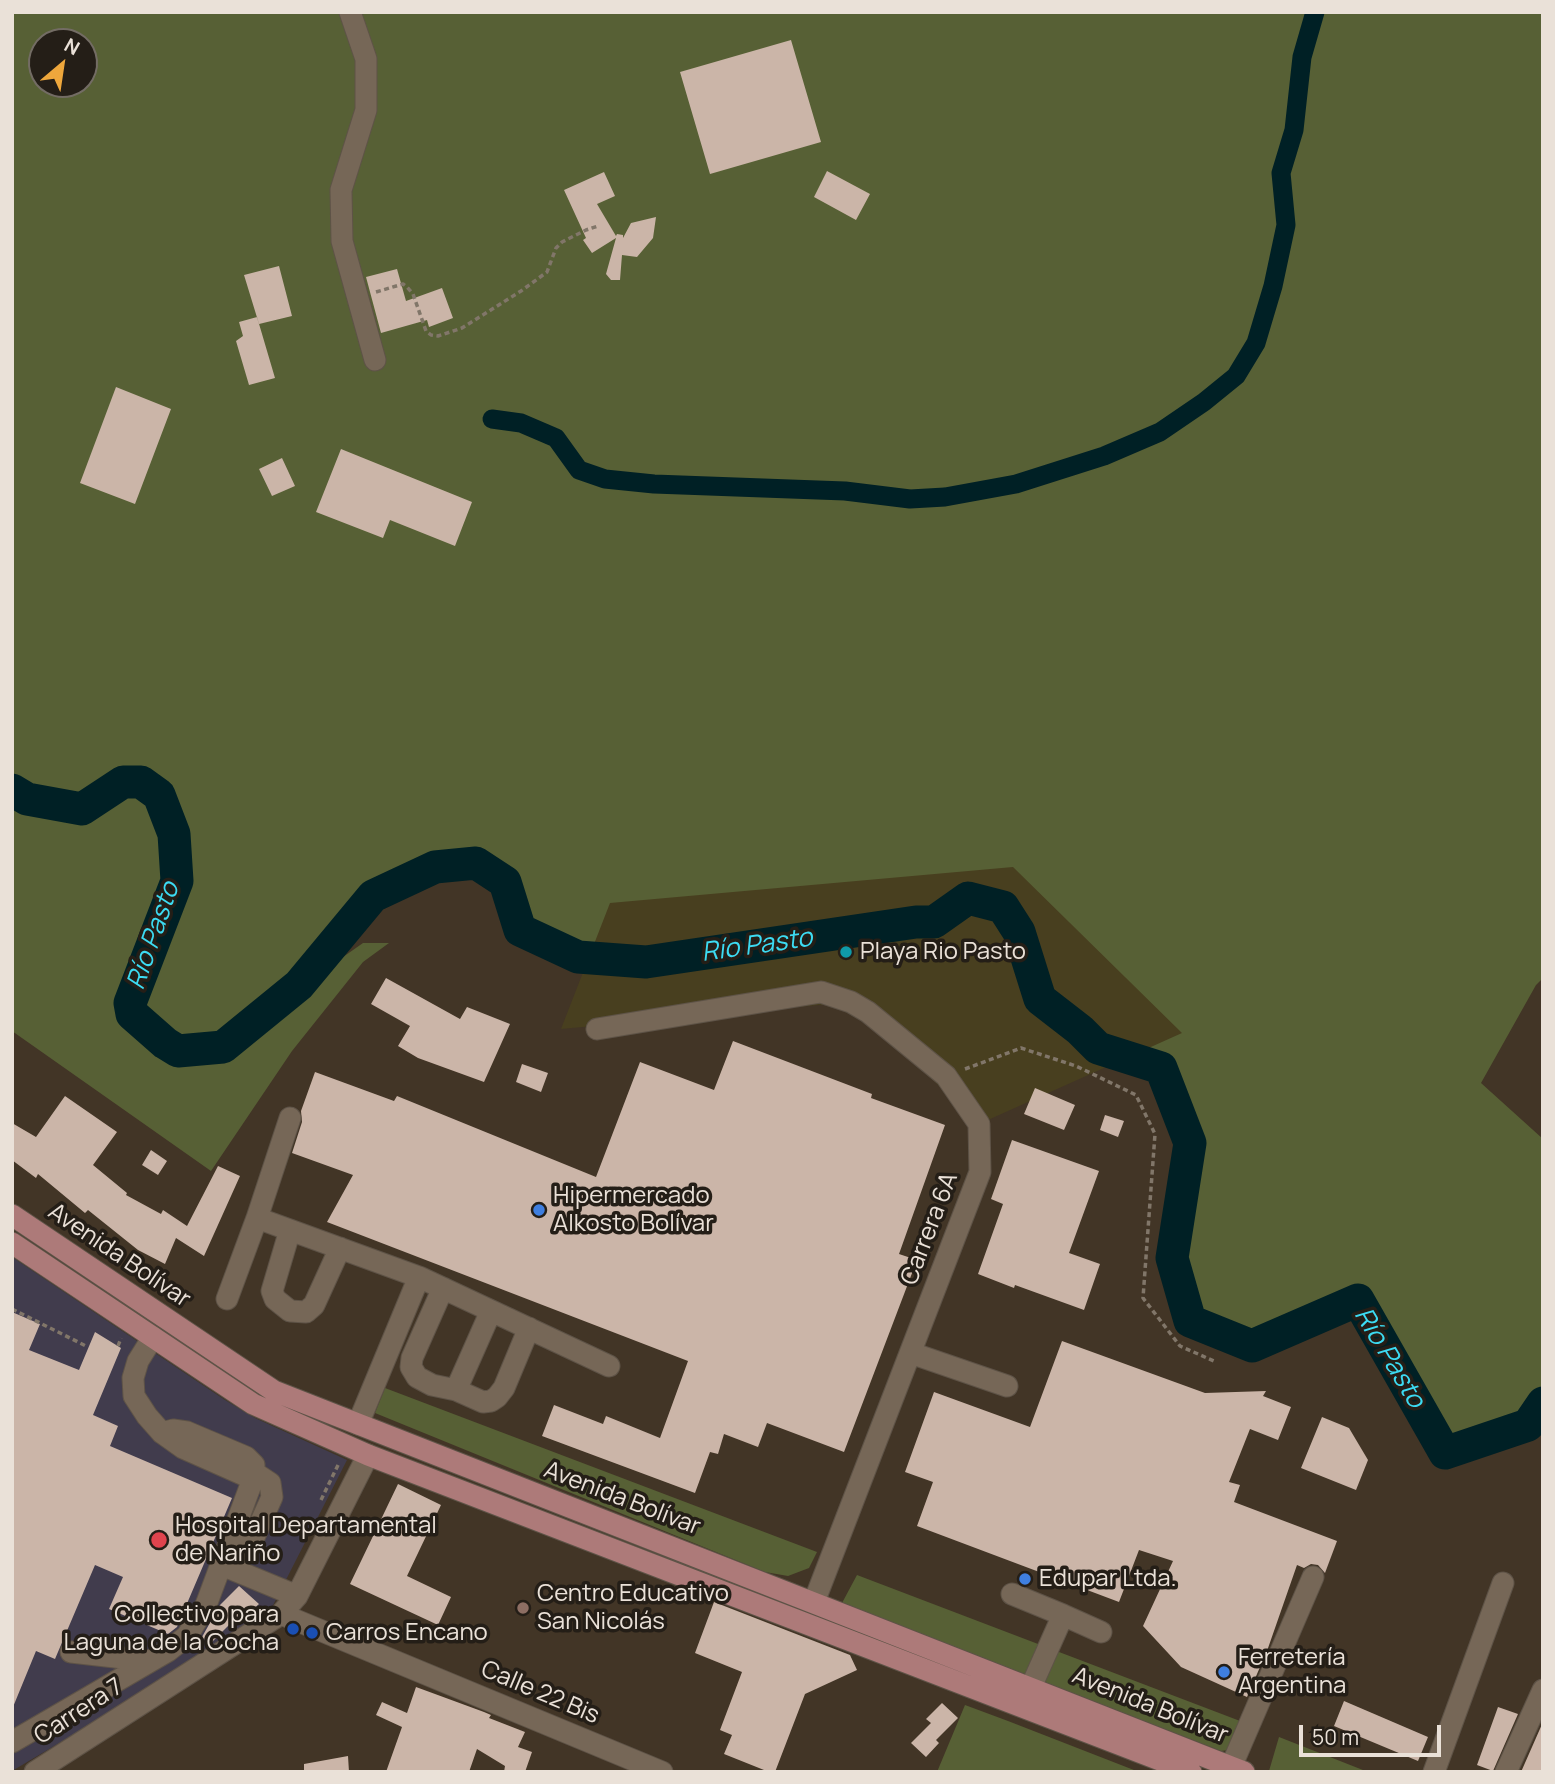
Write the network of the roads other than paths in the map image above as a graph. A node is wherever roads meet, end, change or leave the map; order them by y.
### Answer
1 (350, 12) edge
2 (374, 360) dead end
3 (597, 1029) dead end
4 (290, 1118) dead end
5 (12, 1215) edge
6 (257, 1218) junction
7 (290, 1230) junction
8 (12, 1243) edge
9 (340, 1248) junction
10 (419, 1277) junction
11 (443, 1288) junction
12 (227, 1299) dead end
13 (491, 1311) junction
14 (529, 1328) junction
15 (153, 1337) junction
16 (911, 1353) junction
17 (608, 1366) dead end
18 (1007, 1386) dead end
19 (456, 1390) junction
20 (358, 1424) junction
21 (368, 1455) junction
22 (224, 1560) junction
23 (1313, 1577) dead end
24 (1503, 1583) dead end
25 (1012, 1594) dead end
26 (297, 1596) junction
27 (814, 1601) junction
28 (281, 1614) junction
29 (1063, 1615) junction
30 (1101, 1632) dead end
31 (71, 1652) dead end
32 (150, 1661) junction
33 (1031, 1687) junction
34 (1543, 1690) edge
35 (12, 1742) edge
36 (1237, 1769) edge
37 (35, 1772) edge
38 (662, 1772) edge
39 (1191, 1772) edge
40 (1434, 1772) edge
41 (1506, 1772) edge

1 - 2 street
3 - 16 street, Carrera 6A
4 - 6 street
5 - 20 main road, Avenida Bolívar
6 - 7 street
6 - 12 street
7 - 9 street
7 - 9 street
8 - 15 main road, Avenida Bolívar
9 - 10 street
10 - 11 street
10 - 20 street
11 - 13 street
11 - 19 street
13 - 14 street
13 - 19 street
14 - 17 street
14 - 19 street
15 - 21 main road, Avenida Bolívar
15 - 22 street
16 - 18 street
16 - 27 street, Carrera 6A
20 - 27 main road, Avenida Bolívar
21 - 26 street, Carrera 7
21 - 39 main road, Avenida Bolívar
22 - 26 street
22 - 32 street
23 - 36 street
24 - 40 street
25 - 29 street
26 - 28 street, Carrera 7
27 - 33 main road, Avenida Bolívar
28 - 37 street, Carrera 7
28 - 38 street, Calle 22 Bis
29 - 30 street
29 - 33 street
31 - 32 street
32 - 35 street
33 - 36 main road, Avenida Bolívar
34 - 41 street

